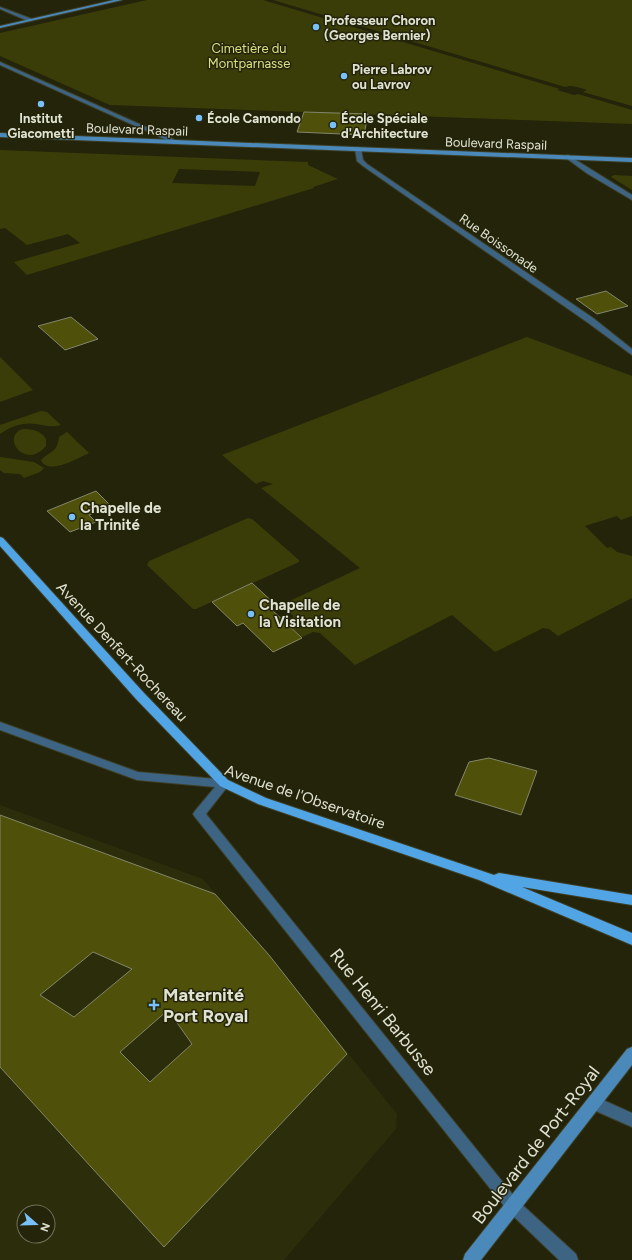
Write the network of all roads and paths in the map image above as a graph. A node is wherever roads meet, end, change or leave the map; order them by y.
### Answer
1 (120, 0) edge
2 (0, 8) edge
3 (76, 10) junction
4 (22, 17) junction
5 (15, 18) dead end
6 (30, 20) junction
7 (0, 27) edge
8 (0, 63) edge
9 (0, 134) edge
10 (174, 142) junction
11 (358, 149) junction
12 (568, 157) junction
13 (632, 160) edge
14 (632, 198) edge
15 (632, 354) edge
16 (0, 540) edge
17 (0, 726) edge
18 (224, 783) junction
19 (483, 876) junction
20 (632, 900) edge
21 (632, 939) edge
22 (632, 1054) edge
23 (594, 1103) junction
24 (632, 1120) edge
25 (513, 1206) junction
26 (471, 1260) edge
27 (570, 1260) edge

1 - 3 main road
2 - 4 street
3 - 4 main road
3 - 6 main road
4 - 5 main road
4 - 6 street
6 - 7 main road
8 - 10 street
9 - 10 main road, Boulevard Raspail
10 - 11 main road, Boulevard Raspail
11 - 12 main road, Boulevard Raspail
11 - 15 street, Rue Boissonade
12 - 13 main road, Boulevard Raspail
12 - 14 street
16 - 18 main road, Avenue Denfert-Rochereau
17 - 18 street, Avenue de l'Observatoire
18 - 19 main road, Avenue de l'Observatoire
18 - 25 street, Rue Henri Barbusse
19 - 20 main road, Avenue de l'Observatoire
19 - 21 main road, Avenue de l'Observatoire
22 - 23 main road, Boulevard de Port-Royal
23 - 24 street
23 - 25 main road, Boulevard de Port-Royal
25 - 26 main road, Boulevard de Port-Royal
25 - 27 street, Rue Henri Barbusse

